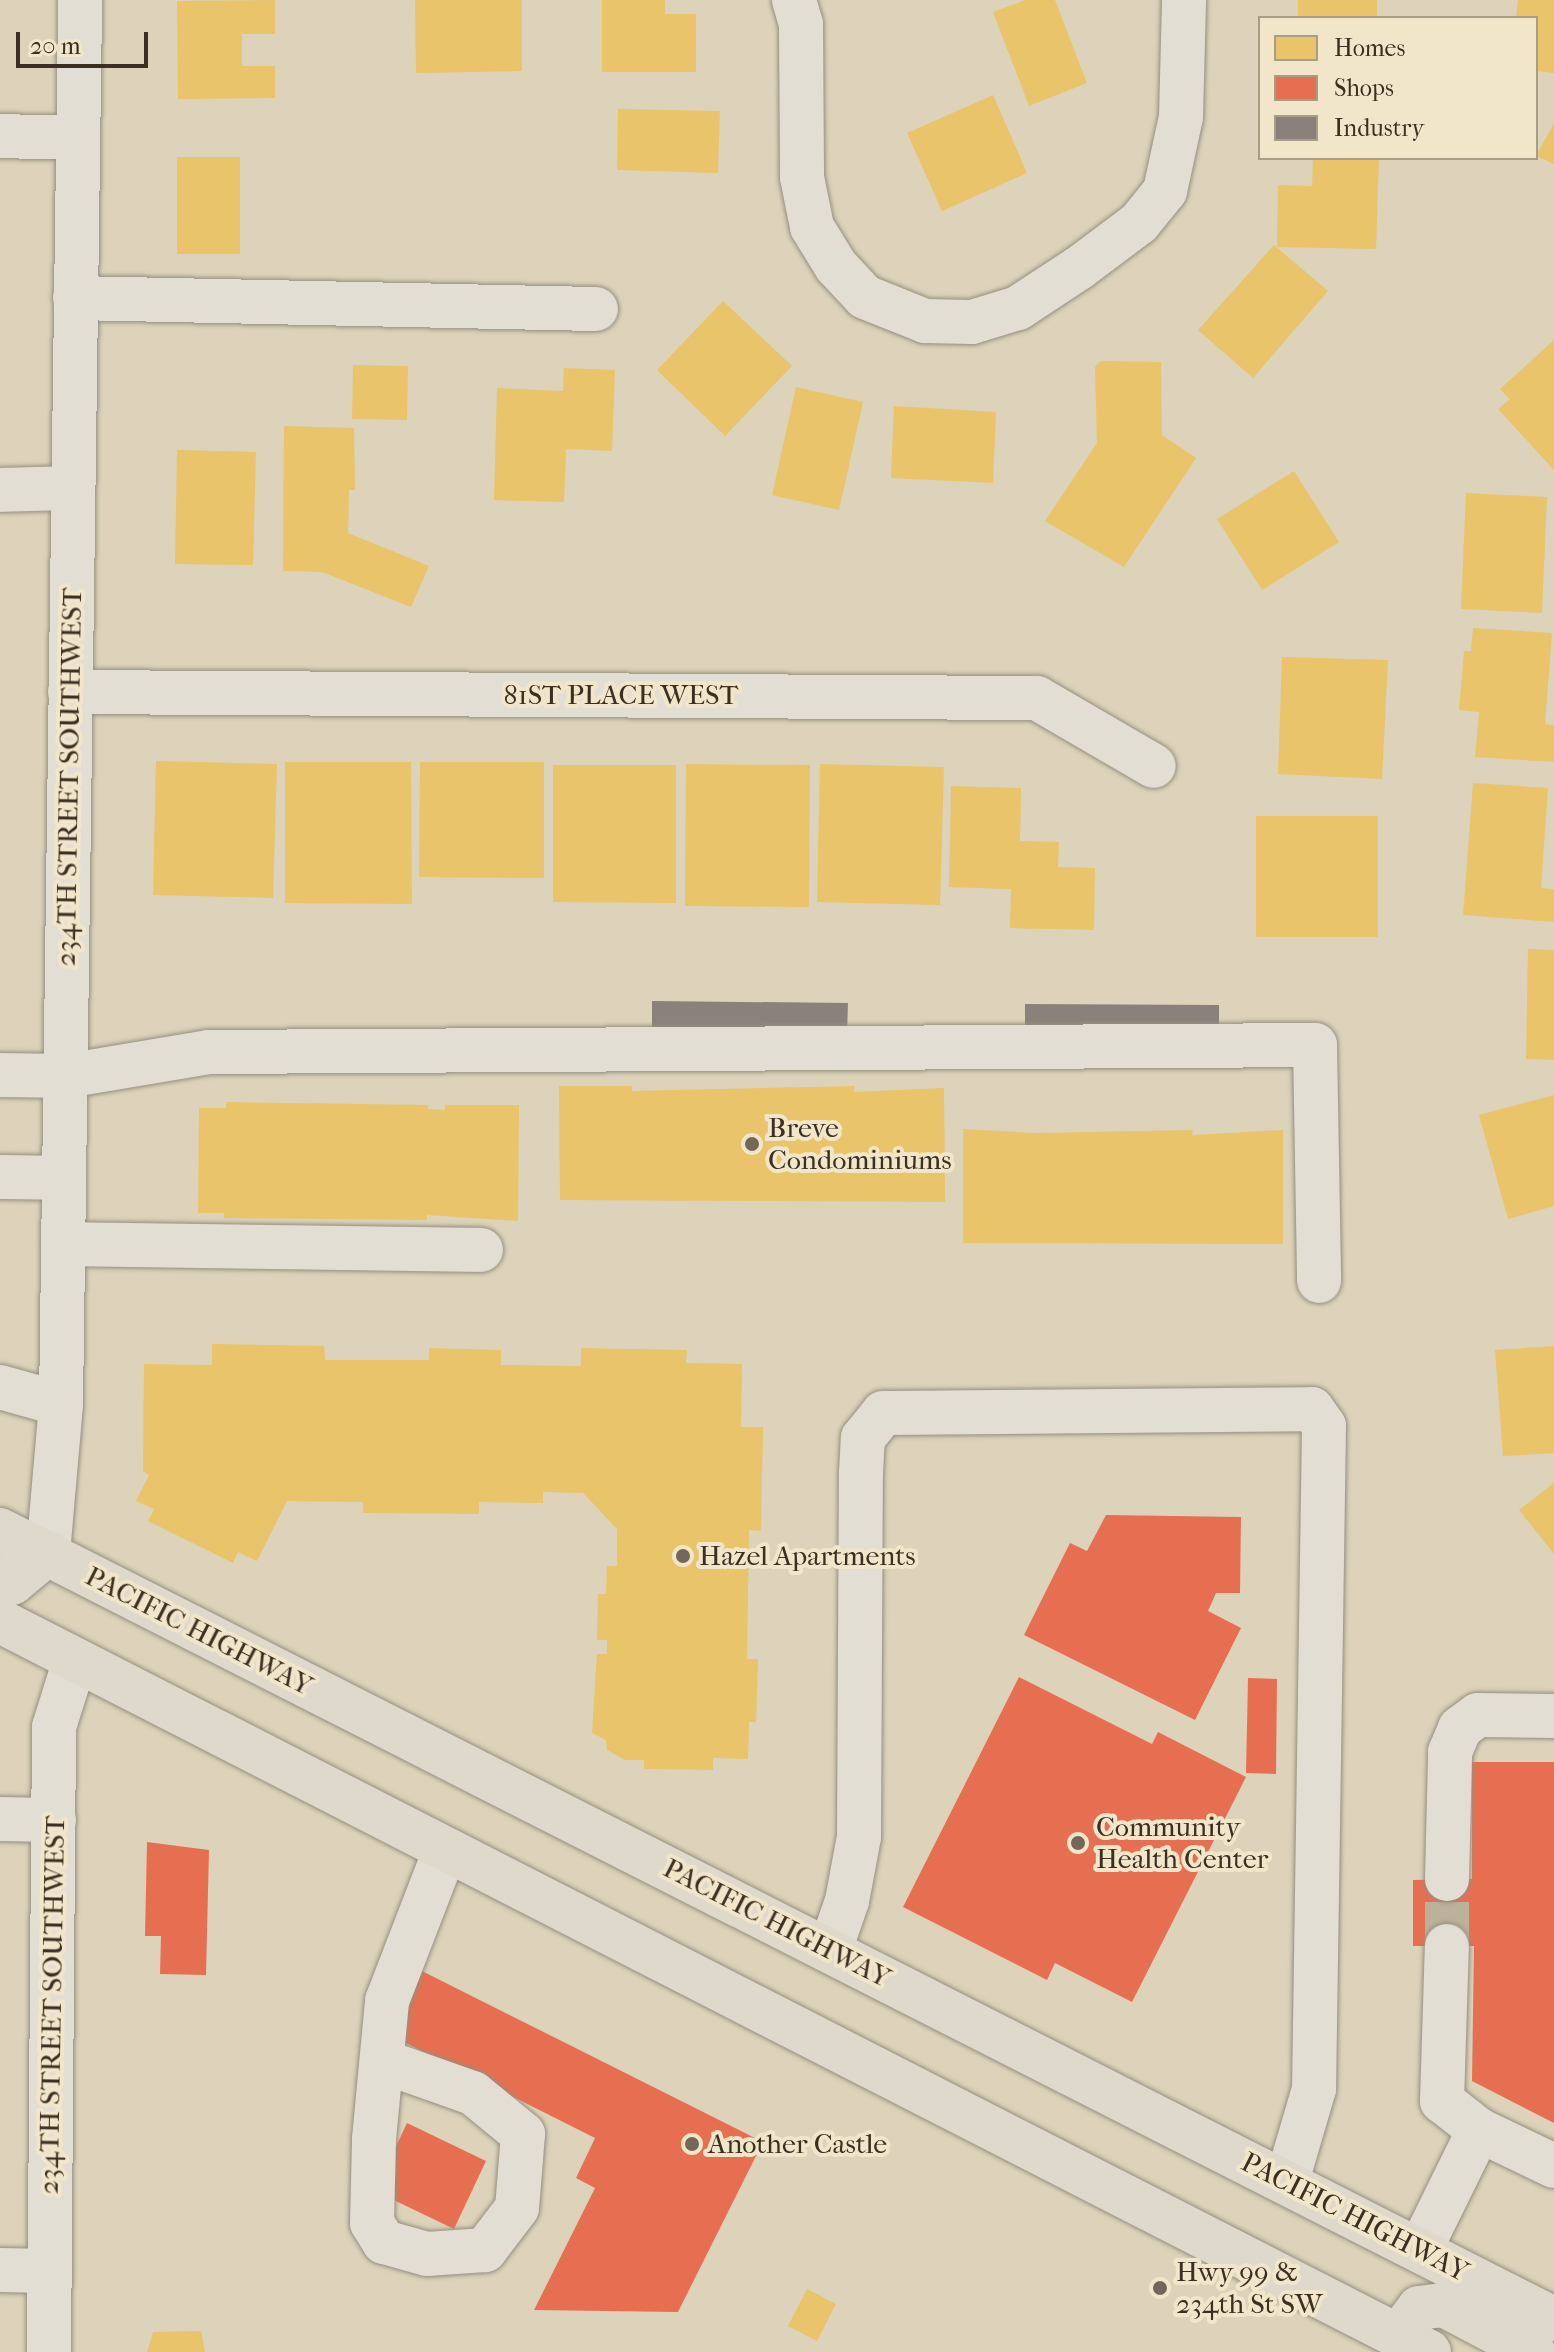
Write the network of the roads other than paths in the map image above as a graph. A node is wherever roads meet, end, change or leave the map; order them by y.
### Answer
1 (80, 0) edge
2 (794, 0) edge
3 (1184, 0) edge
4 (0, 136) edge
5 (77, 138) junction
6 (75, 298) junction
7 (596, 309) dead end
8 (72, 488) junction
9 (0, 490) edge
10 (70, 692) junction
11 (1154, 766) dead end
12 (0, 1075) edge
13 (66, 1076) junction
14 (0, 1177) edge
15 (64, 1178) junction
16 (63, 1244) junction
17 (481, 1250) dead end
18 (1319, 1281) dead end
19 (0, 1387) edge
20 (61, 1404) junction
21 (0, 1530) edge
22 (48, 1553) junction
23 (0, 1577) edge
24 (0, 1621) edge
25 (75, 1660) junction
26 (1554, 1716) edge
27 (0, 1819) edge
28 (54, 1820) junction
29 (445, 1851) junction
30 (1447, 1879) tunnel mouth
31 (1447, 1946) tunnel mouth
32 (830, 1950) junction
33 (382, 2061) junction
34 (1479, 2130) junction
35 (1554, 2166) edge
36 (1287, 2181) junction
37 (1420, 2250) junction
38 (0, 2270) edge
39 (50, 2271) junction
40 (1554, 2319) edge
41 (1406, 2347) edge
42 (49, 2352) edge
43 (1533, 2352) edge

1 - 5 street, 234TH STREET SOUTHWEST
2 - 3 street
4 - 5 street
5 - 6 street, 234TH STREET SOUTHWEST
6 - 7 street
6 - 8 street, 234TH STREET SOUTHWEST
8 - 9 street
8 - 10 street, 234TH STREET SOUTHWEST
10 - 11 street, 81ST PLACE WEST
10 - 13 street, 234TH STREET SOUTHWEST
12 - 13 street
13 - 15 street, 234TH STREET SOUTHWEST
13 - 18 street
14 - 15 street
15 - 16 street, 234TH STREET SOUTHWEST
16 - 17 street
16 - 20 street, 234TH STREET SOUTHWEST
19 - 20 street
20 - 22 street, 234TH STREET SOUTHWEST
21 - 22 main road, PACIFIC HIGHWAY
22 - 23 main road
22 - 32 main road, PACIFIC HIGHWAY
24 - 25 main road
25 - 28 street, 234TH STREET SOUTHWEST
25 - 29 main road
26 - 30 street
27 - 28 street
28 - 39 street, 234TH STREET SOUTHWEST
29 - 33 street
29 - 41 main road
31 - 34 street
32 - 36 main road, PACIFIC HIGHWAY
32 - 36 street
33 - 33 street
34 - 35 street
34 - 37 street
36 - 37 main road, PACIFIC HIGHWAY
37 - 40 main road, PACIFIC HIGHWAY
38 - 39 street
39 - 42 street, 234TH STREET SOUTHWEST
41 - 43 main road

